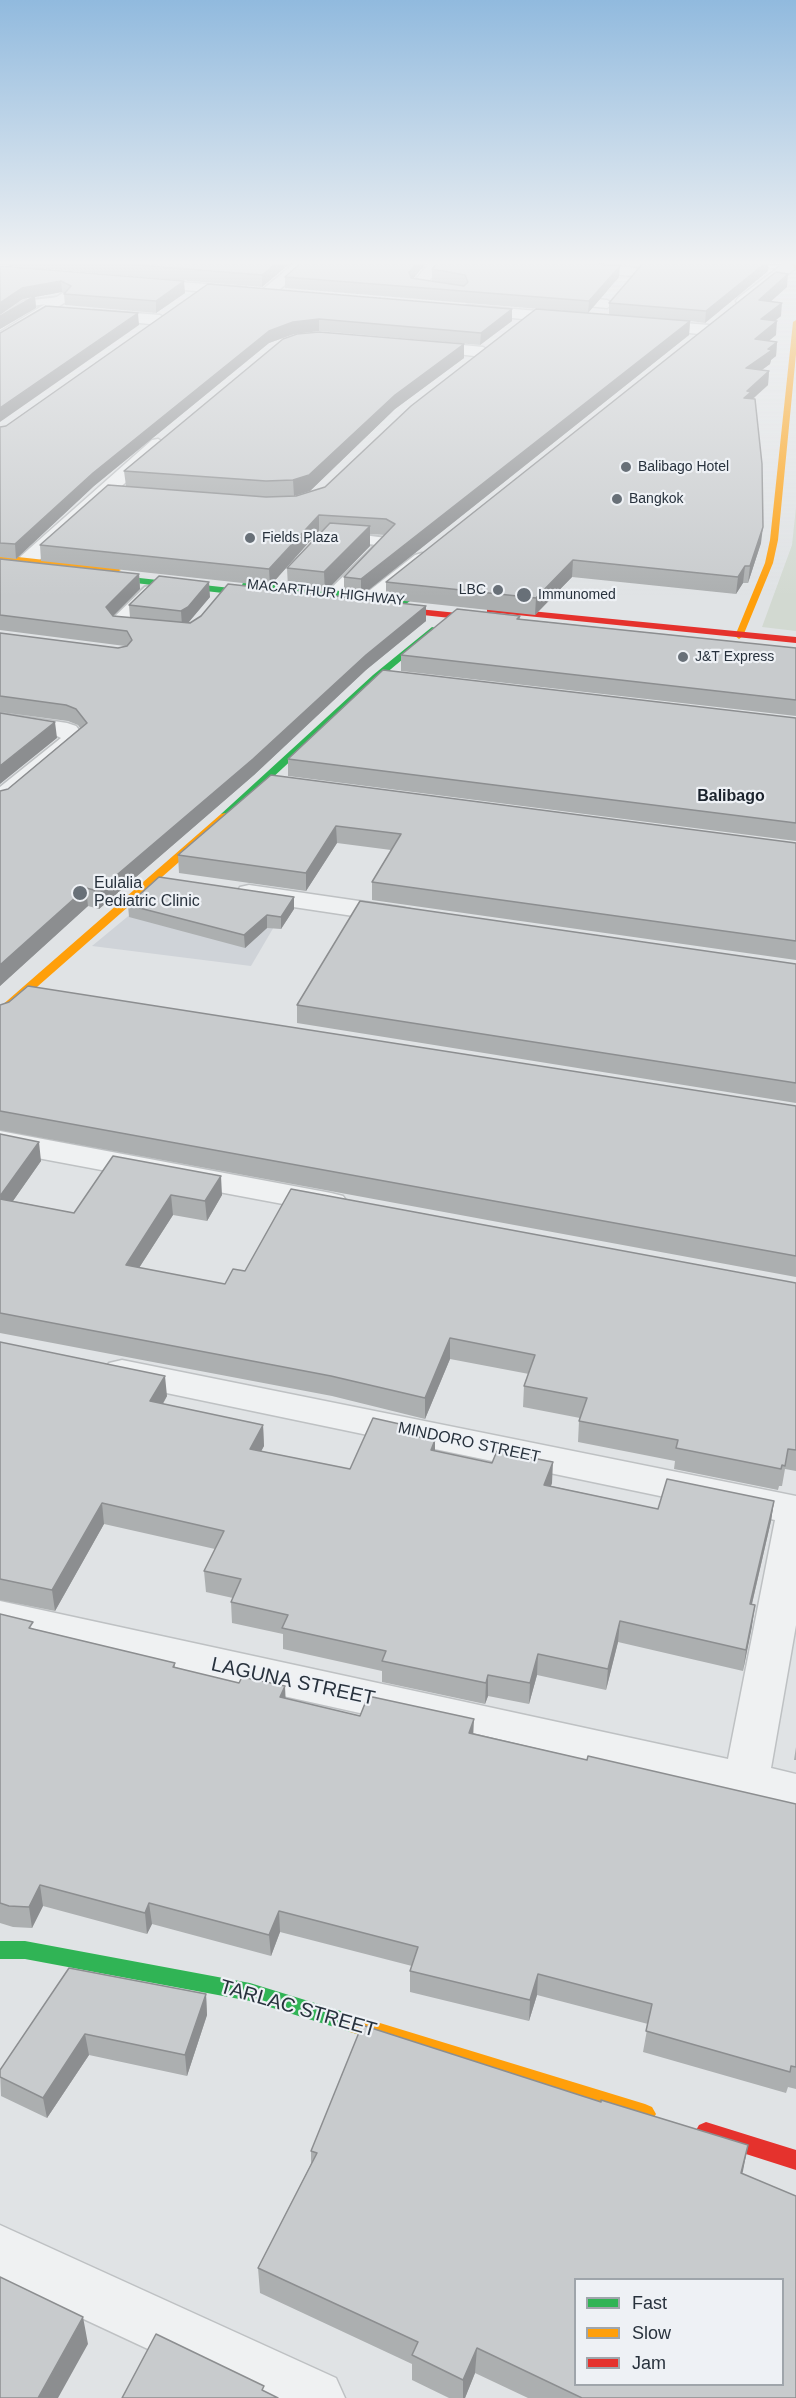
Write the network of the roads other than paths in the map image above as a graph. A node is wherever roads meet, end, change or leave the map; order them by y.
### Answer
1 (791, 373) edge
2 (170, 434) edge
3 (103, 492) junction
4 (131, 495) edge
5 (326, 536) edge
6 (438, 546) edge
7 (0, 557) edge
8 (28, 560) junction
9 (0, 566) edge
10 (294, 570) edge
11 (157, 583) junction
12 (277, 588) junction
13 (225, 591) junction
14 (333, 594) junction
15 (372, 598) junction
16 (210, 609) edge
17 (452, 615) junction
18 (150, 630) edge
19 (739, 636) junction
20 (796, 640) edge
21 (796, 653) edge
22 (376, 677) junction
23 (411, 681) edge
24 (0, 720) edge
25 (0, 799) edge
26 (152, 879) junction
27 (187, 885) edge
28 (222, 890) edge
29 (421, 918) edge
30 (25, 991) junction
31 (60, 997) edge
32 (0, 1013) edge
33 (0, 1141) edge
34 (363, 1209) edge
35 (94, 1366) edge
36 (796, 1512) edge
37 (0, 1617) edge
38 (746, 1781) junction
39 (796, 1792) edge
40 (0, 1950) edge
41 (659, 2118) edge
42 (694, 2128) edge
43 (796, 2160) edge
44 (0, 2252) edge
45 (316, 2398) edge

1 - 19 main road
2 - 3 street
3 - 4 street
3 - 8 street
5 - 14 lane
6 - 15 street
7 - 8 main road, MACARTHUR HIGHWAY
8 - 12 main road, MACARTHUR HIGHWAY
9 - 11 main road, MACARTHUR HIGHWAY
10 - 12 lane
11 - 13 main road, MACARTHUR HIGHWAY
11 - 18 lane
12 - 14 main road, MACARTHUR HIGHWAY
13 - 16 lane
13 - 17 main road, MACARTHUR HIGHWAY
14 - 15 main road, MACARTHUR HIGHWAY
15 - 19 main road, MACARTHUR HIGHWAY
17 - 21 main road, MACARTHUR HIGHWAY
17 - 22 main road
19 - 20 main road, MACARTHUR HIGHWAY
22 - 23 street
22 - 26 main road
24 - 25 street
26 - 27 street
26 - 30 main road
28 - 29 street
30 - 31 street
30 - 32 main road
33 - 34 street
35 - 36 street, MINDORO STREET
36 - 38 street
37 - 38 street, LAGUNA STREET
38 - 39 street, LAGUNA STREET
40 - 41 main road, TARLAC STREET
42 - 43 main road
44 - 45 street

